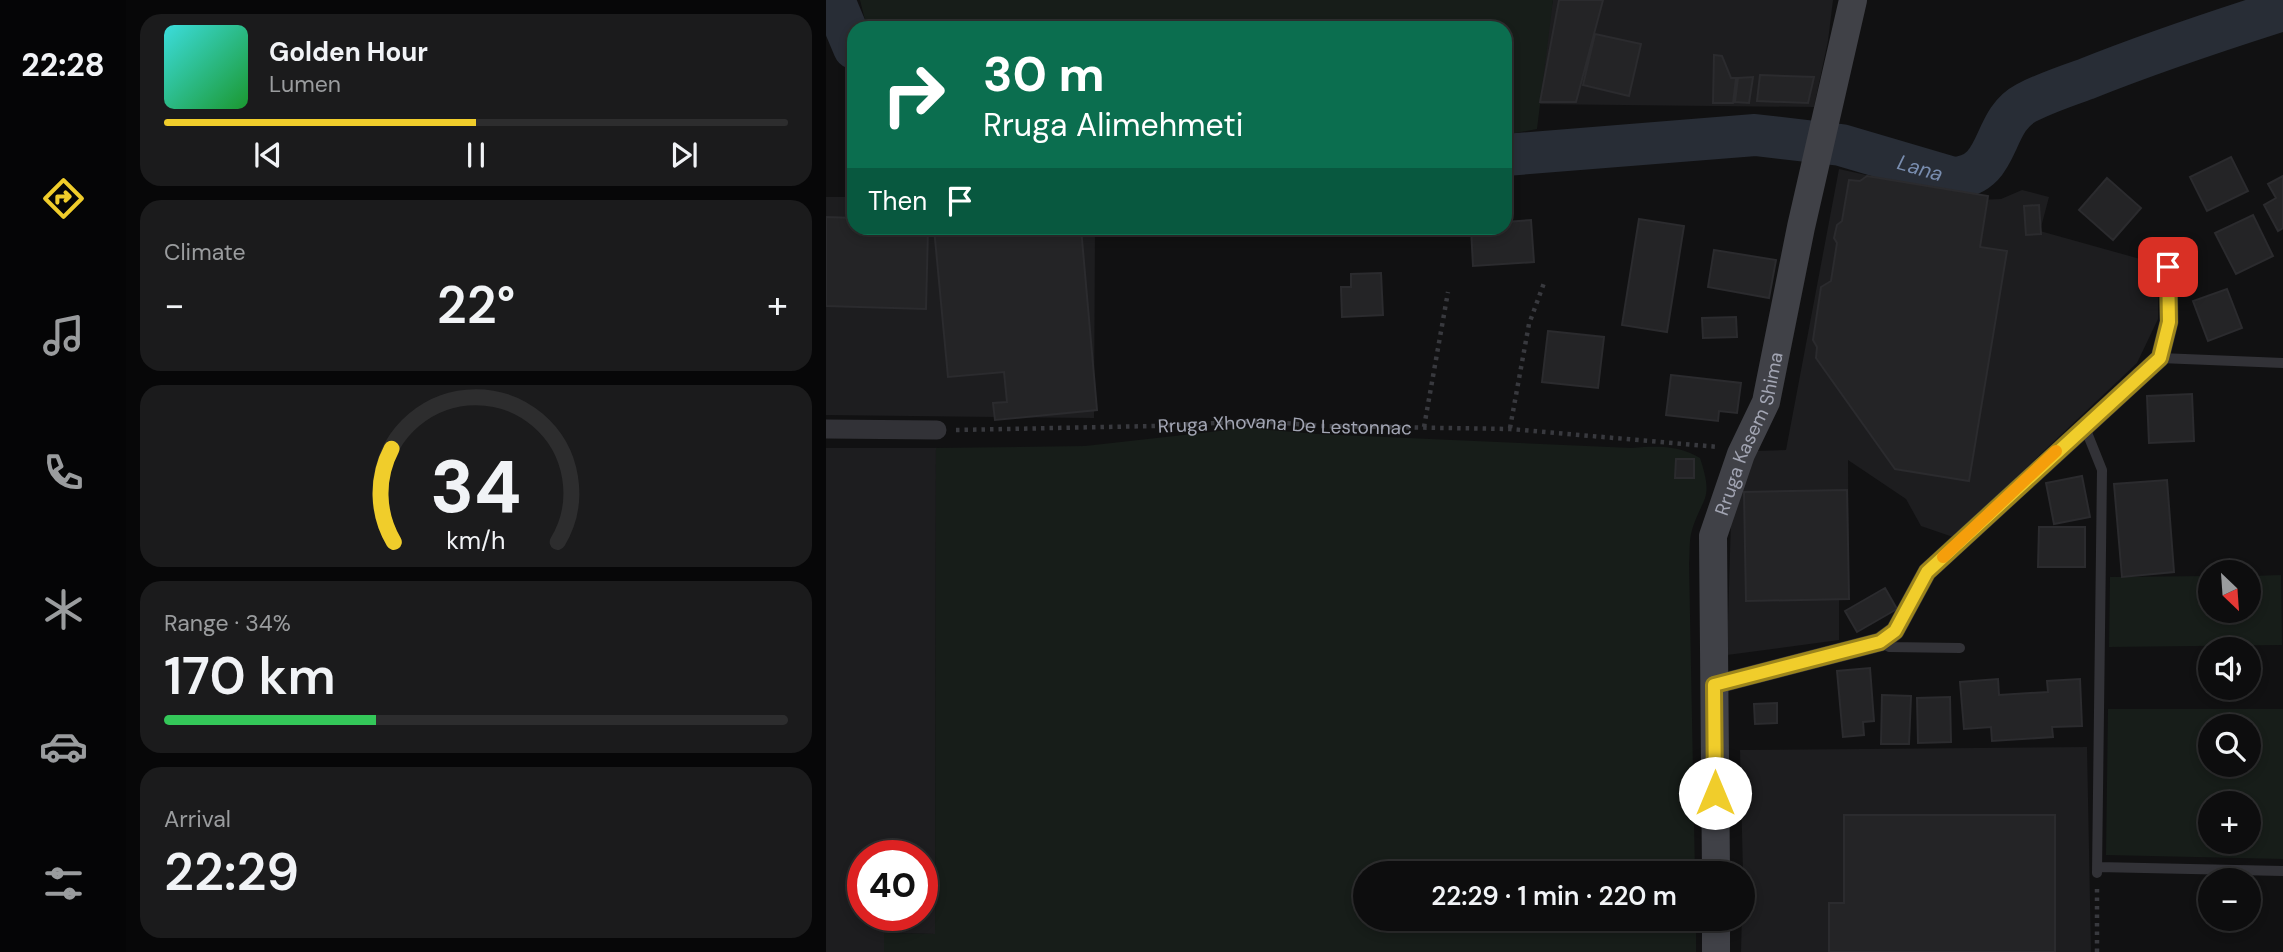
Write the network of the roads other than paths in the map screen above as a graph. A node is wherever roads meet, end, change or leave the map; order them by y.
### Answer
1 (1853, 0) edge
2 (2168, 267) dead end
3 (2160, 358) junction
4 (2283, 363) edge
5 (2083, 425) junction
6 (826, 429) edge
7 (937, 430) road end
8 (1880, 642) junction
9 (1960, 648) dead end
10 (1714, 685) junction
11 (1716, 861) edge
12 (2283, 871) edge
13 (1716, 931) edge
14 (1716, 952) edge

1 - 10 street, Rruga Kasem Shima
2 - 3 street
3 - 4 lane
3 - 5 street
5 - 8 street
5 - 12 lane
6 - 7 street
8 - 9 lane
8 - 10 street
10 - 11 street, Rruga Kasem Shima
13 - 14 street

